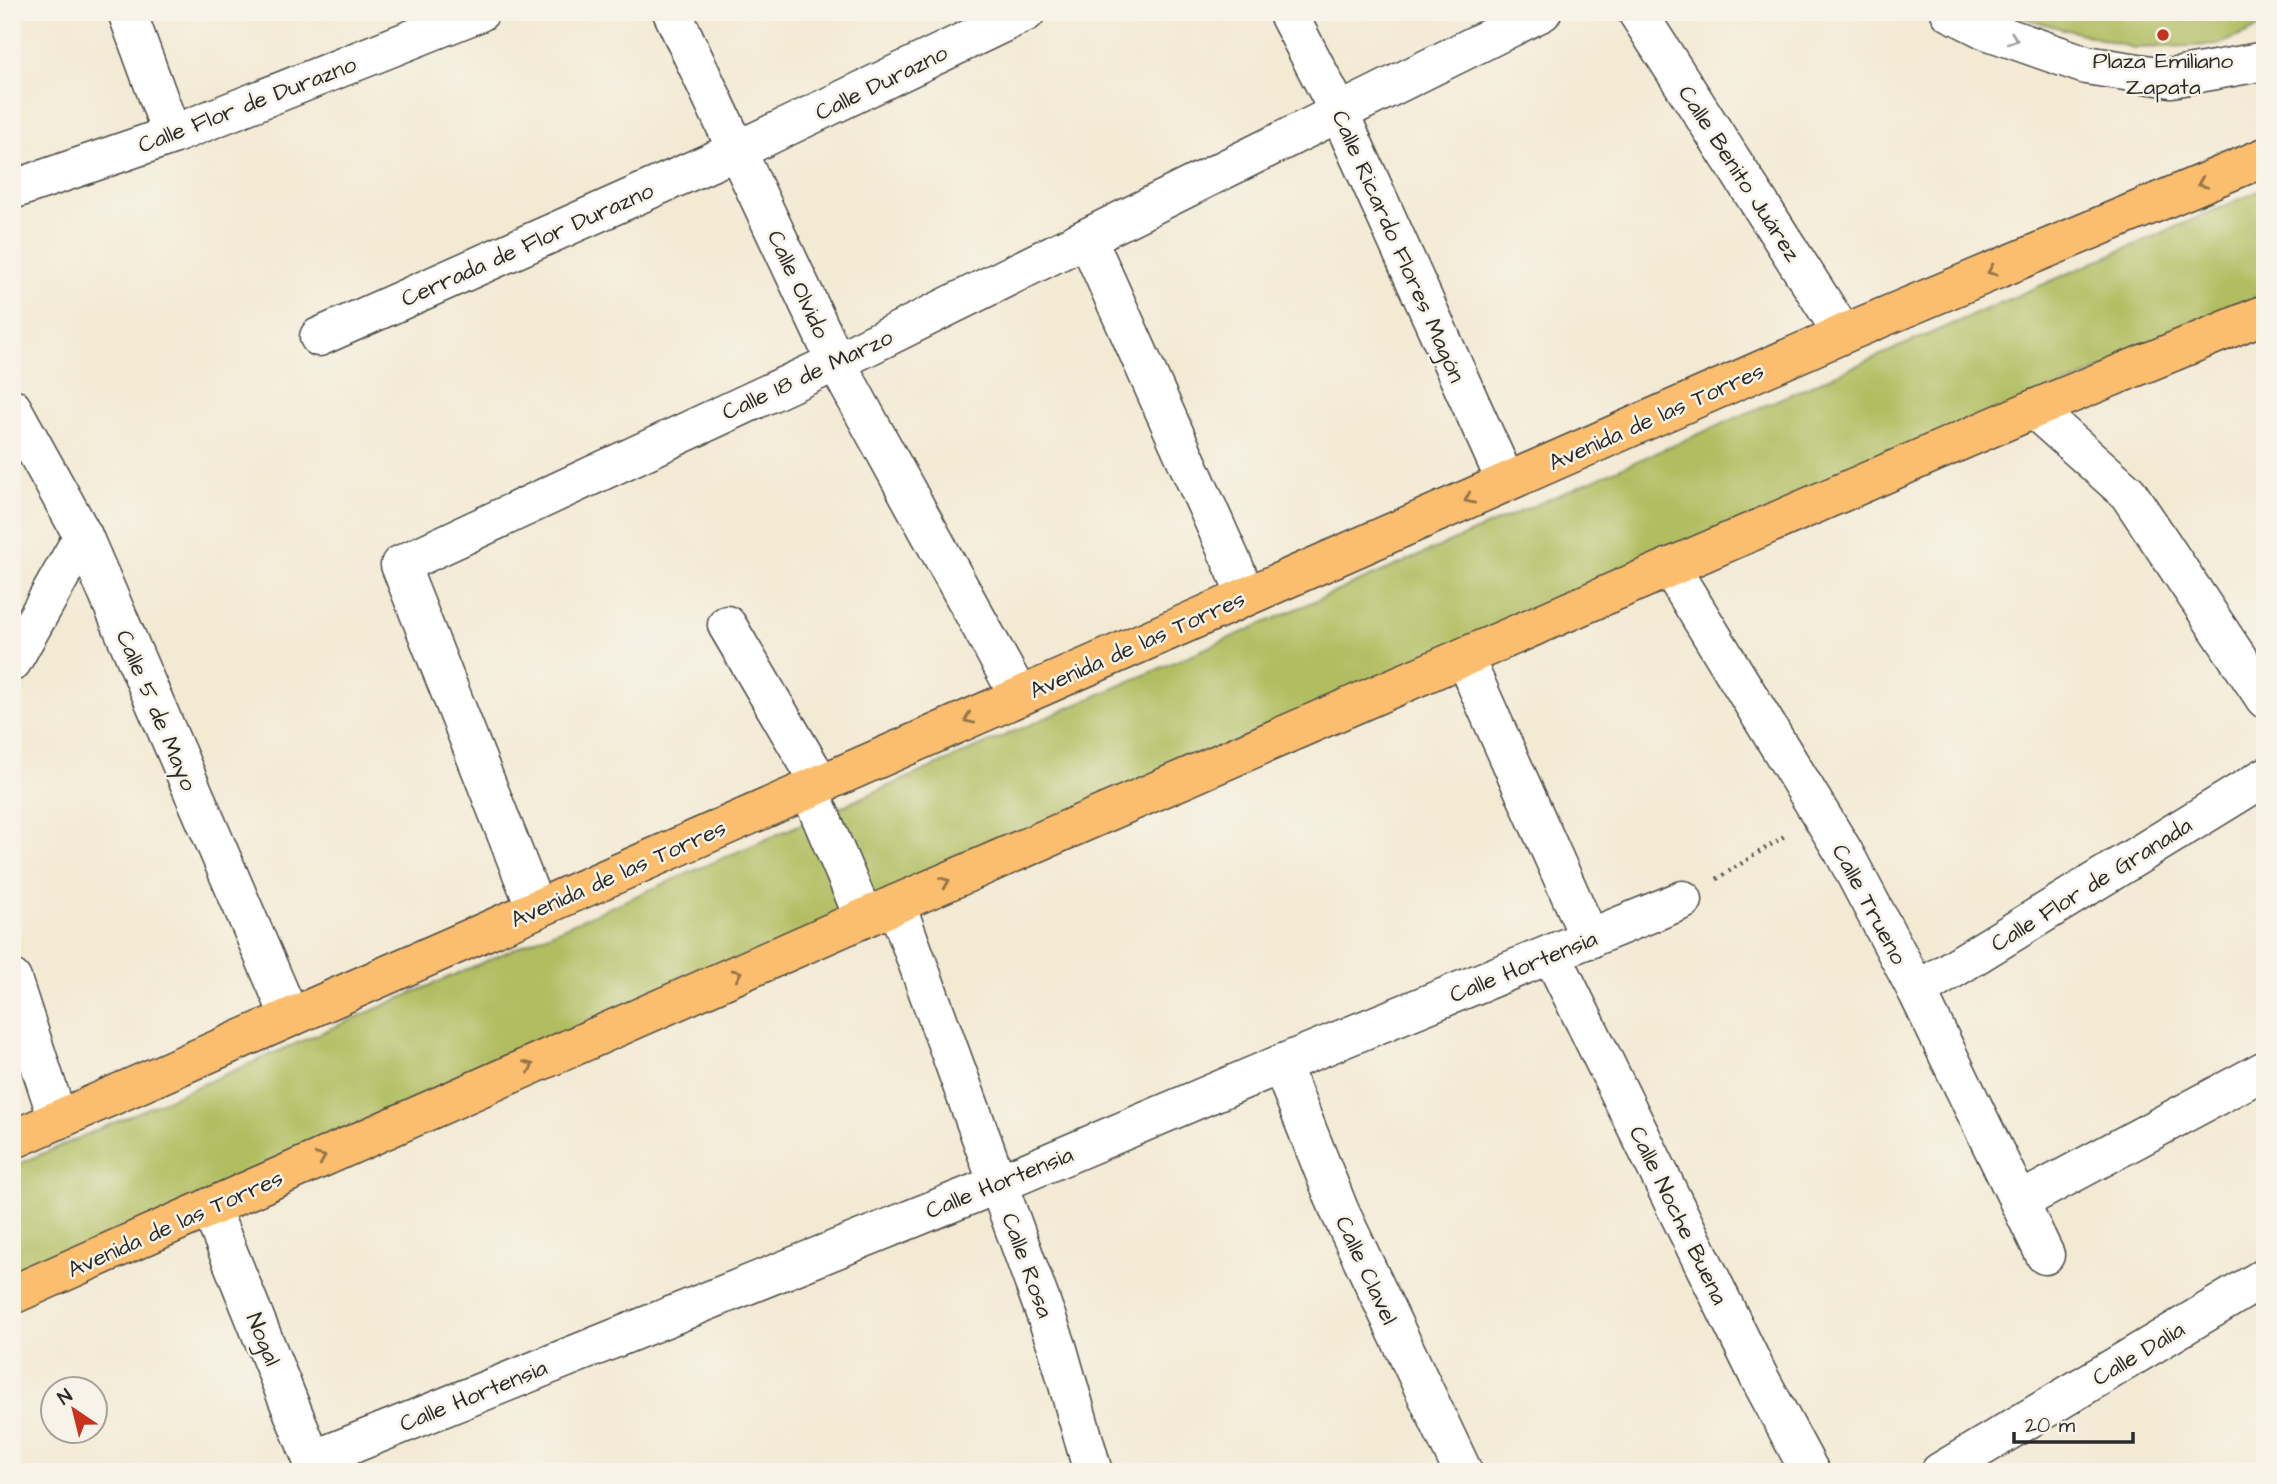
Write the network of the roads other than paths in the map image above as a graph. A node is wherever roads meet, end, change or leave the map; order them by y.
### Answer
1 (127, 12) edge
2 (480, 12) edge
3 (672, 12) edge
4 (1026, 12) edge
5 (1287, 12) edge
6 (1542, 12) edge
7 (1637, 12) edge
8 (1950, 12) edge
9 (2265, 61) edge
10 (1339, 113) junction
11 (172, 135) junction
12 (736, 151) junction
13 (2265, 157) edge
14 (12, 190) edge
15 (1087, 237) junction
16 (2265, 314) edge
17 (1843, 334) junction
18 (318, 337) dead end
19 (836, 362) junction
20 (12, 408) edge
21 (2034, 409) junction
22 (1506, 482) junction
23 (83, 536) junction
24 (1670, 567) junction
25 (1247, 596) junction
26 (727, 625) dead end
27 (1464, 657) junction
28 (12, 662) edge
29 (1019, 696) junction
30 (2265, 699) edge
31 (2265, 777) edge
32 (816, 786) junction
33 (1683, 900) road end
34 (536, 909) junction
35 (880, 911) junction
36 (1590, 939) junction
37 (1552, 955) junction
38 (12, 979) edge
39 (1917, 991) junction
40 (290, 1017) junction
41 (1281, 1064) junction
42 (2265, 1070) edge
43 (58, 1120) junction
44 (12, 1140) edge
45 (998, 1184) junction
46 (2018, 1202) junction
47 (210, 1207) junction
48 (2045, 1255) dead end
49 (2265, 1277) edge
50 (12, 1295) edge
51 (315, 1466) edge
52 (1093, 1472) edge
53 (1463, 1472) edge
54 (1810, 1472) edge
55 (1940, 1472) edge

1 - 11 street
2 - 11 street, Calle Flor de Durazno
3 - 12 street, Calle Olvido
4 - 12 street, Calle Durazno
5 - 10 street, Calle Ricardo Flores Magón
6 - 10 street, Calle 18 de Marzo
7 - 17 street, Calle Benito Juárez
8 -> 9 street
10 - 15 street, Calle 18 de Marzo
10 - 22 street, Calle Ricardo Flores Magón
11 - 14 street, Calle Flor de Durazno
12 - 18 street, Cerrada de Flor Durazno
12 - 19 street, Calle Olvido
13 -> 17 main road, Avenida de las Torres
15 - 19 street, Calle 18 de Marzo
15 - 25 street
16 - 21 main road, Avenida de las Torres
17 - 22 main road, Avenida de las Torres
19 - 29 street, Calle Olvido
19 - 34 street, Calle 18 de Marzo
20 - 23 street, Calle 5 de Mayo
21 - 24 main road, Avenida de las Torres
21 - 30 street
22 -> 25 main road, Avenida de las Torres
23 - 28 street
23 - 40 street, Calle 5 de Mayo
24 - 27 main road, Avenida de las Torres
24 - 39 street, Calle Trueno
25 - 29 main road, Avenida de las Torres
26 - 32 street, Calle Rosa
35 -> 27 main road, Avenida de las Torres
27 - 36 street
29 -> 32 main road, Avenida de las Torres
31 - 39 street, Calle Flor de Granada
32 - 34 main road, Avenida de las Torres
32 - 35 street, Calle Rosa
33 - 36 street, Calle Hortensia
34 - 40 main road, Avenida de las Torres
35 - 45 street, Calle Rosa
47 -> 35 main road, Avenida de las Torres
36 - 37 street, Calle Hortensia
37 - 41 street, Calle Hortensia
37 - 54 street, Calle Noche Buena
38 - 43 street
39 - 46 street, Calle Trueno
40 - 43 main road, Avenida de las Torres
41 - 45 street, Calle Hortensia
41 - 53 street, Calle Clavel
42 - 46 street
43 - 44 main road, Avenida de las Torres
45 - 51 street, Calle Hortensia
45 - 52 street, Calle Rosa
46 - 48 street, Calle Trueno
47 - 50 main road, Avenida de las Torres
47 - 51 street, Nogal
49 - 55 street, Calle Dalia

